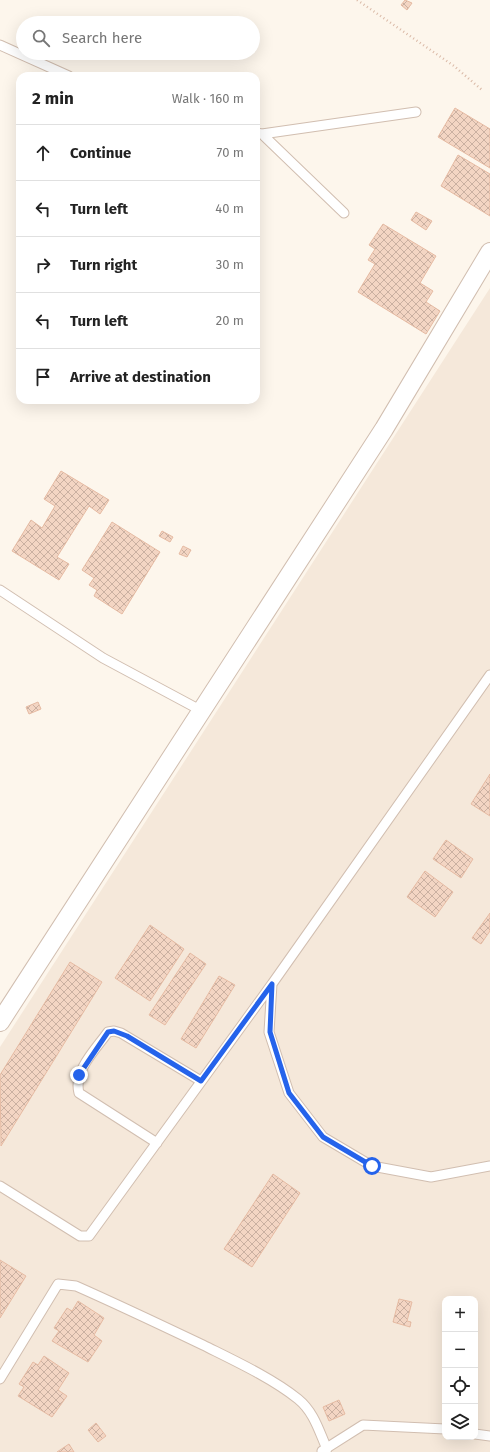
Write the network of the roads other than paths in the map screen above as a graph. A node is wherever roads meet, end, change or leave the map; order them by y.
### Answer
1 (0, 45) edge
2 (16, 52) edge
3 (33, 60) edge
4 (60, 72) edge
5 (416, 112) dead end
6 (260, 134) edge
7 (260, 135) edge
8 (344, 213) dead end
9 (490, 252) edge
10 (0, 590) edge
11 (490, 675) edge
12 (202, 711) junction
13 (272, 984) junction
14 (0, 1022) edge
15 (201, 1081) junction
16 (157, 1143) junction
17 (490, 1166) edge
18 (0, 1186) edge
19 (0, 1378) edge
20 (442, 1429) edge
21 (478, 1434) edge
22 (490, 1436) edge
23 (324, 1450) edge

1 - 2 lane
3 - 4 lane
5 - 6 lane
7 - 8 lane
9 - 12 street
10 - 12 lane
11 - 13 lane
12 - 14 street
13 - 15 lane
13 - 17 lane
15 - 16 lane
15 - 16 lane
16 - 18 lane
19 - 23 lane
20 - 23 lane
21 - 22 lane

